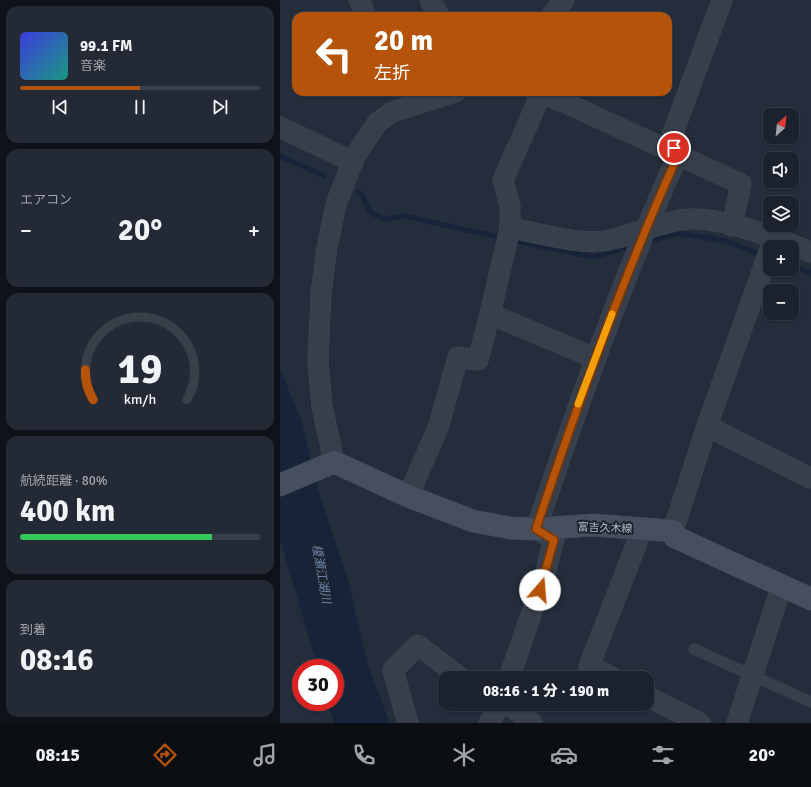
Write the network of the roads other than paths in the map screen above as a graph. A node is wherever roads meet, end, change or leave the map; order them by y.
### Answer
1 (359, 0) edge
2 (430, 0) edge
3 (543, 0) edge
4 (564, 0) edge
5 (722, 0) edge
6 (364, 12) edge
7 (437, 12) edge
8 (549, 12) edge
9 (554, 12) edge
10 (430, 96) edge
11 (537, 96) edge
12 (546, 96) edge
13 (404, 100) edge
14 (280, 128) edge
15 (678, 155) junction
16 (353, 162) junction
17 (732, 226) junction
18 (509, 236) junction
19 (640, 241) junction
20 (763, 244) edge
21 (799, 251) edge
22 (811, 252) edge
23 (763, 268) edge
24 (490, 314) junction
25 (595, 358) junction
26 (707, 426) junction
27 (328, 464) junction
28 (811, 478) edge
29 (280, 485) edge
30 (408, 496) junction
31 (536, 529) junction
32 (642, 530) junction
33 (673, 531) junction
34 (782, 585) junction
35 (811, 598) edge
36 (694, 650) dead end
37 (452, 671) edge
38 (511, 671) edge
39 (599, 671) edge
40 (753, 675) junction
41 (654, 700) edge
42 (811, 702) edge
43 (505, 711) edge
44 (408, 723) edge
45 (532, 723) edge
46 (700, 723) edge
47 (737, 723) edge

1 - 6 street
2 - 7 street
3 - 8 street
4 - 9 street
5 - 15 street
10 - 13 street
11 - 18 street
12 - 15 street
13 - 16 street
14 - 16 street
15 - 17 street
15 - 19 street
16 - 27 street
17 - 19 street
17 - 20 street
18 - 19 street
18 - 24 street
19 - 25 street
21 - 22 street
23 - 26 street
24 - 25 street
24 - 30 street
25 - 31 street
26 - 28 street
26 - 33 street
27 - 29 main road
27 - 30 main road, 富吉久木線
30 - 31 main road, 富吉久木線
31 - 32 main road, 富吉久木線
31 - 38 street
32 - 33 main road, 富吉久木線
32 - 39 street
33 - 34 main road
34 - 35 main road
34 - 40 street
36 - 40 lane
37 - 44 street
40 - 42 lane
40 - 47 street
41 - 46 street
43 - 45 street

